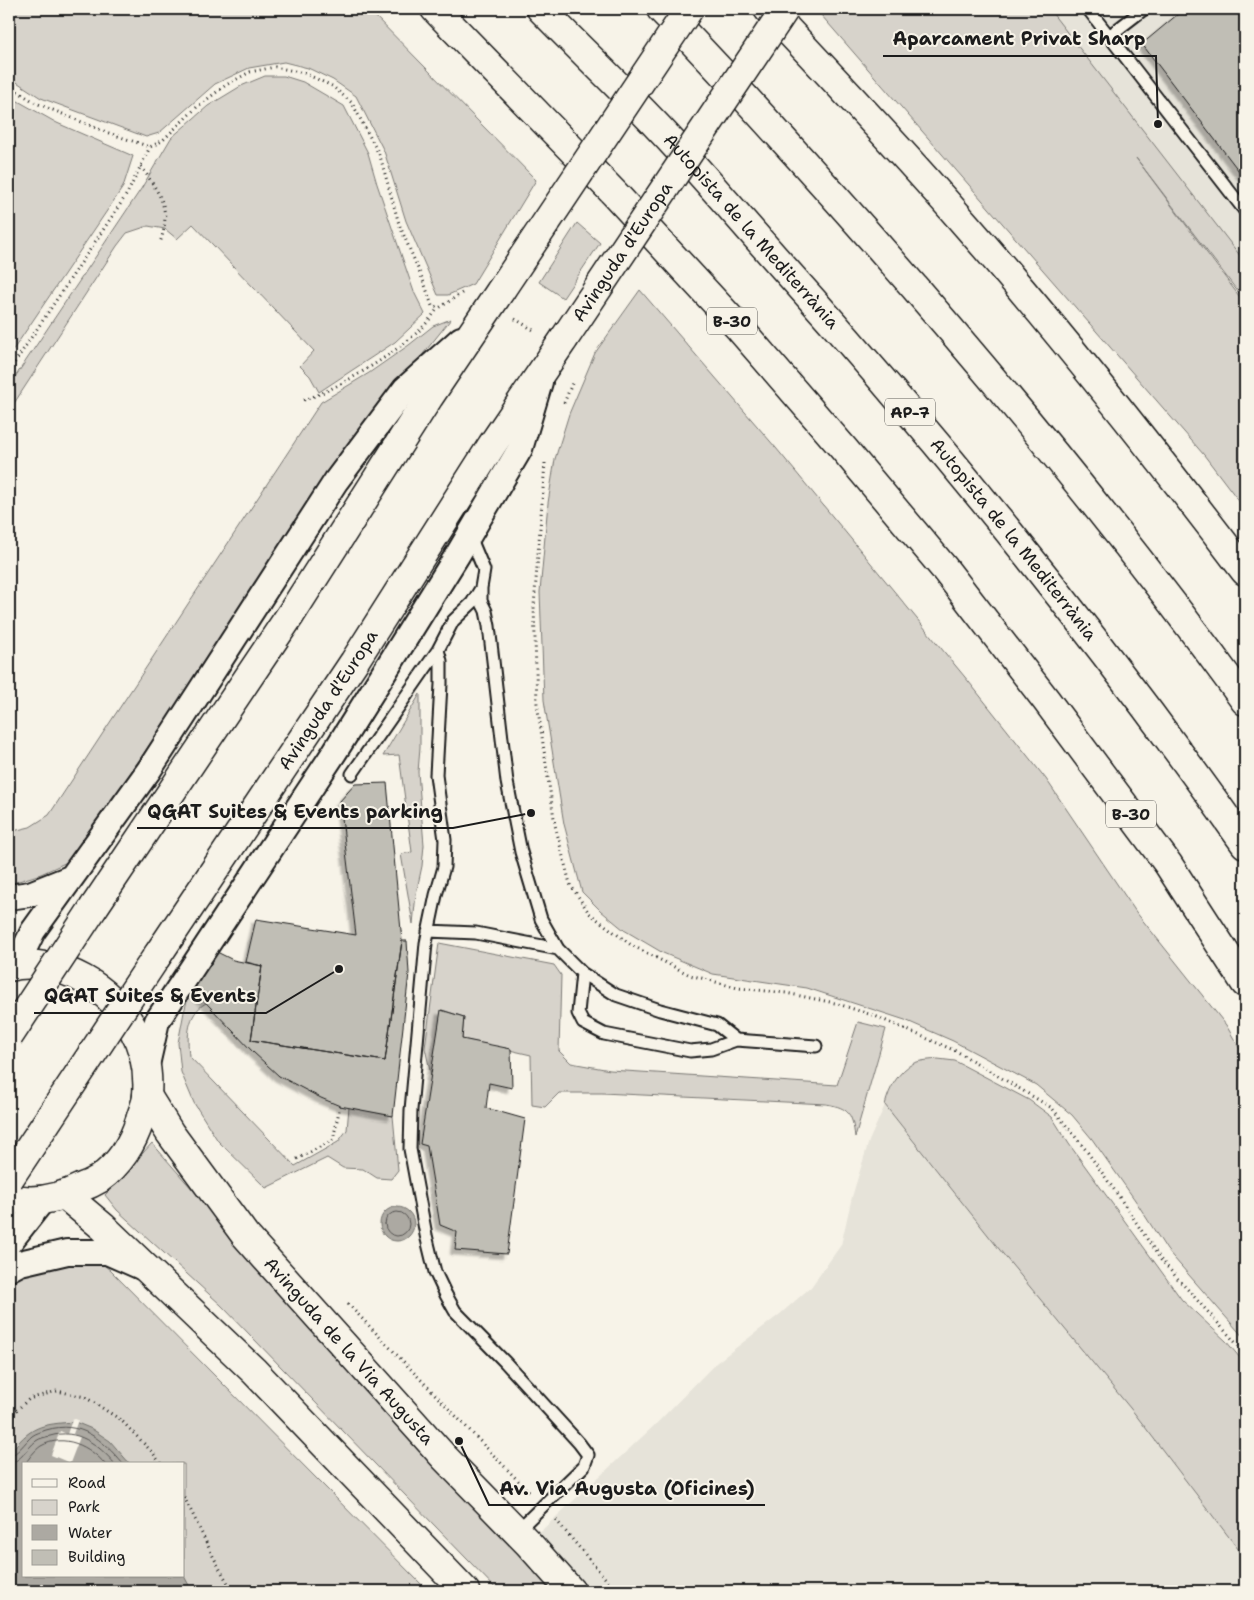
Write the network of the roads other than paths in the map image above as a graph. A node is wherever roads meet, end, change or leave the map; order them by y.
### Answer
1 (435, 9) edge
2 (541, 9) edge
3 (661, 9) edge
4 (689, 9) edge
5 (768, 9) edge
6 (784, 9) edge
7 (1088, 9) edge
8 (1144, 9) edge
9 (1109, 36) junction
10 (1245, 211) edge
11 (491, 305) junction
12 (544, 369) junction
13 (470, 534) junction
14 (1245, 571) edge
15 (481, 588) junction
16 (438, 650) junction
17 (1245, 701) edge
18 (352, 774) dead end
19 (1245, 844) edge
20 (70, 878) junction
21 (9, 897) edge
22 (428, 931) junction
23 (558, 948) junction
24 (12, 966) edge
25 (582, 973) junction
26 (1245, 983) edge
27 (9, 1036) edge
28 (736, 1040) junction
29 (816, 1046) dead end
30 (146, 1065) junction
31 (147, 1096) junction
32 (9, 1179) edge
33 (9, 1198) edge
34 (54, 1198) junction
35 (9, 1243) edge
36 (9, 1269) edge
37 (149, 1271) junction
38 (517, 1531) junction
39 (465, 1591) edge
40 (571, 1591) edge

1 - 26 main road, B-30
2 - 19 main road, Autopista de la Mediterrània / AP-7
3 - 17 main road
4 - 11 main road, bridge
5 - 14 main road
6 - 12 main road, Avinguda d'Europa, bridge
7 - 9 lane
8 - 9 lane
9 - 10 lane
11 - 20 street
11 - 27 main road, bridge
12 - 13 street, Avinguda d'Europa
12 - 32 main road, Avinguda d'Europa, bridge
13 - 15 lane
13 - 30 street, Avinguda d'Europa
15 - 16 lane
15 - 23 lane
16 - 18 lane
16 - 22 lane
20 - 21 street
20 - 24 street
22 - 23 lane
22 - 38 lane
23 - 25 lane
24 - 30 main road
25 - 28 lane
25 - 28 lane
28 - 29 lane
30 - 31 main road
31 - 34 main road
31 - 38 main road, Avinguda de la Via Augusta
33 - 34 main road
34 - 35 street
34 - 37 main road
36 - 37 street
37 - 39 main road
38 - 40 main road, Avinguda de la Via Augusta

